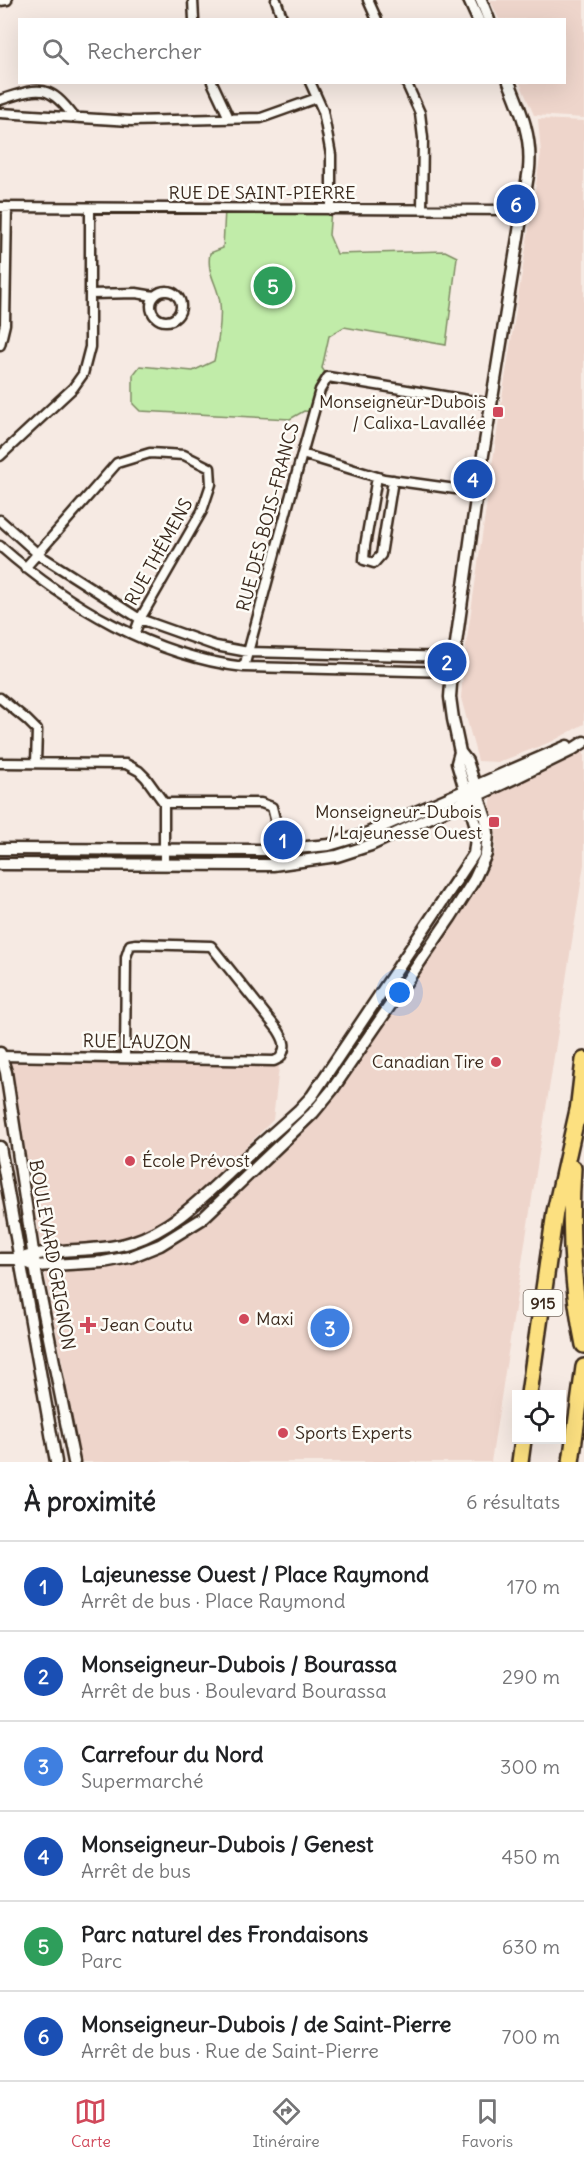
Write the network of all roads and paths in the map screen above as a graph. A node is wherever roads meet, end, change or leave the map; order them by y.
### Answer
1 (7, 0) edge
2 (193, 0) edge
3 (276, 0) edge
4 (368, 0) edge
5 (469, 0) edge
6 (481, 0) edge
7 (0, 2) edge
8 (194, 18) edge
9 (282, 18) edge
10 (376, 18) edge
11 (477, 18) edge
12 (488, 18) edge
13 (213, 84) edge
14 (311, 84) edge
15 (407, 84) edge
16 (510, 84) edge
17 (317, 98) junction
18 (0, 100) edge
19 (0, 113) edge
20 (74, 117) junction
21 (229, 118) junction
22 (4, 207) edge
23 (90, 208) junction
24 (422, 209) junction
25 (331, 210) junction
26 (523, 210) junction
27 (91, 294) junction
28 (154, 296) dead end
29 (0, 345) edge
30 (492, 404) junction
31 (302, 454) junction
32 (0, 456) edge
33 (377, 477) junction
34 (393, 480) junction
35 (477, 492) junction
36 (0, 520) edge
37 (0, 546) edge
38 (38, 554) junction
39 (25, 568) junction
40 (141, 619) junction
41 (134, 635) junction
42 (248, 652) junction
43 (453, 657) junction
44 (244, 667) junction
45 (452, 672) junction
46 (0, 698) edge
47 (584, 741) edge
48 (0, 763) edge
49 (36, 763) junction
50 (471, 792) junction
51 (164, 803) junction
52 (0, 849) edge
53 (164, 850) junction
54 (274, 850) junction
55 (0, 864) edge
56 (164, 865) junction
57 (273, 865) junction
58 (0, 1055) edge
59 (125, 1058) junction
60 (584, 1060) edge
61 (578, 1110) junction
62 (0, 1147) edge
63 (34, 1254) junction
64 (0, 1259) edge
65 (19, 1259) junction
66 (35, 1266) junction
67 (584, 1345) edge
68 (584, 1367) edge
69 (530, 1390) edge
70 (522, 1444) edge
71 (56, 1462) edge
72 (74, 1462) edge
73 (520, 1462) edge
74 (571, 1462) edge

1 - 7 street
2 - 8 street
3 - 9 street
4 - 10 street
5 - 11 street
6 - 12 street
13 - 21 street
14 - 17 street
15 - 24 street
16 - 26 street
17 - 21 street
17 - 25 street
18 - 20 street
19 - 20 street
20 - 21 street
22 - 23 street, RUE DE SAINT-PIERRE
22 - 29 street
23 - 25 street, RUE DE SAINT-PIERRE
23 - 27 street
24 - 25 street, RUE DE SAINT-PIERRE
24 - 26 street, RUE DE SAINT-PIERRE
26 - 30 street
27 - 28 street
27 - 32 street
30 - 31 street, RUE DES BOIS-FRANCS
30 - 35 street
31 - 33 street
31 - 42 street, RUE DES BOIS-FRANCS
33 - 34 street
33 - 34 street
34 - 35 street
35 - 43 street
36 - 38 street
37 - 39 street
38 - 39 street, RUE THÉMENS
38 - 40 street
38 - 40 street, RUE THÉMENS
39 - 41 street
40 - 41 street, RUE THÉMENS
40 - 42 street
41 - 44 street
42 - 43 street
42 - 44 street, RUE DES BOIS-FRANCS
43 - 45 street
44 - 45 street
45 - 50 street
46 - 49 street
47 - 50 street
48 - 49 street
49 - 51 street
50 - 54 street
50 - 57 street
50 - 63 street
50 - 66 street
51 - 53 street
51 - 54 street
52 - 53 street
53 - 54 street
53 - 56 street
54 - 57 street
55 - 56 street
56 - 57 street
58 - 59 street, RUE LAUZON
58 - 63 street, BOULEVARD GRIGNON
59 - 59 street, RUE LAUZON
60 - 61 highway
61 - 67 highway
61 - 69 highway, 915
62 - 65 street, BOULEVARD GRIGNON
63 - 65 street
63 - 66 street, BOULEVARD GRIGNON
64 - 65 street
65 - 66 street
65 - 71 street, BOULEVARD GRIGNON
66 - 72 street, BOULEVARD GRIGNON
68 - 74 highway
70 - 73 highway

